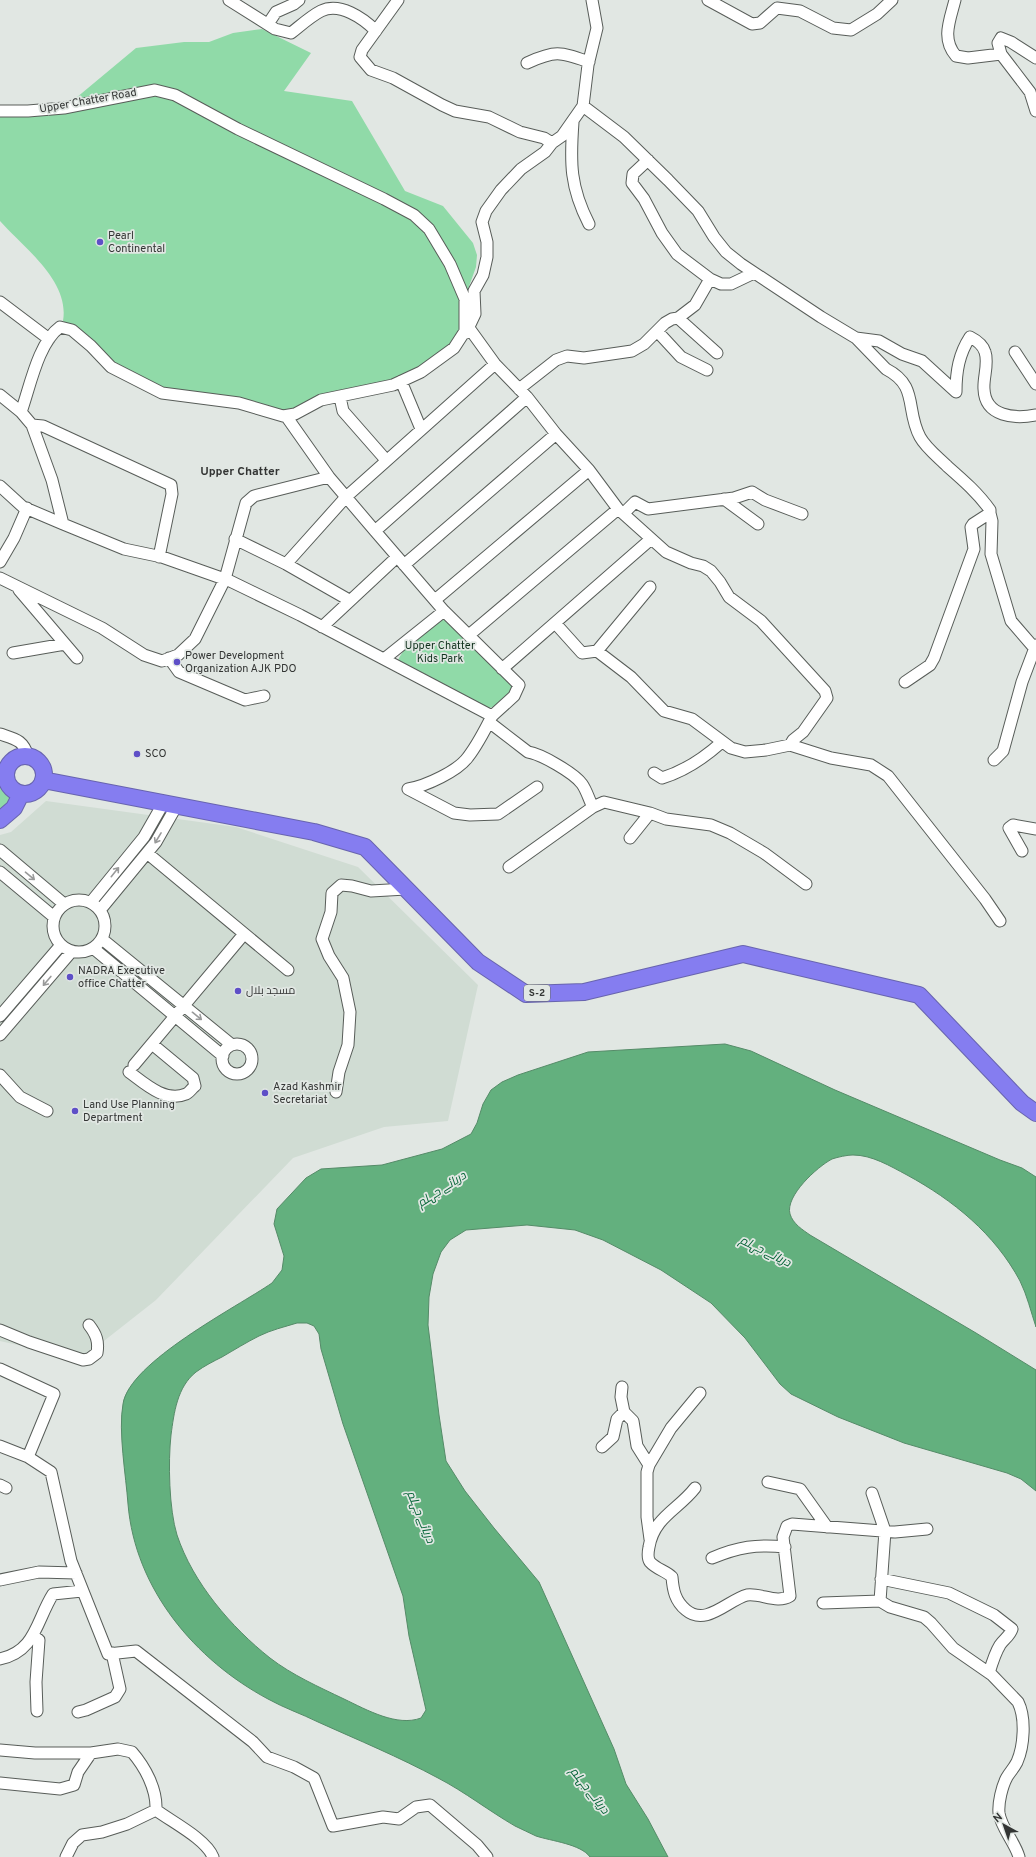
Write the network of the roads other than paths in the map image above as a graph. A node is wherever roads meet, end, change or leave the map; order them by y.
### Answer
1 (229, 0) edge
2 (299, 0) edge
3 (398, 0) edge
4 (592, 0) edge
5 (708, 0) edge
6 (892, 0) edge
7 (955, 0) edge
8 (268, 24) junction
9 (376, 31) junction
10 (1001, 54) junction
11 (1036, 58) edge
12 (589, 62) junction
13 (527, 63) dead end
14 (583, 106) junction
15 (0, 111) edge
16 (1036, 111) edge
17 (573, 122) junction
18 (552, 143) junction
19 (648, 160) junction
20 (589, 224) dead end
21 (754, 273) junction
22 (710, 278) junction
23 (0, 302) edge
24 (678, 318) junction
25 (469, 328) junction
26 (657, 331) junction
27 (856, 338) junction
28 (48, 339) junction
29 (459, 340) junction
30 (1015, 352) dead end
31 (717, 353) dead end
32 (495, 364) junction
33 (707, 370) dead end
34 (402, 381) junction
35 (1036, 384) edge
36 (519, 388) junction
37 (0, 395) edge
38 (340, 397) junction
39 (527, 397) junction
40 (21, 412) junction
41 (1036, 415) edge
42 (286, 416) junction
43 (32, 425) junction
44 (421, 429) junction
45 (556, 434) junction
46 (386, 460) junction
47 (589, 470) junction
48 (329, 477) junction
49 (0, 486) edge
50 (346, 497) junction
51 (724, 499) junction
52 (27, 508) junction
53 (621, 511) junction
54 (802, 514) dead end
55 (990, 514) junction
56 (63, 524) junction
57 (758, 524) dead end
58 (375, 531) junction
59 (235, 539) junction
60 (651, 539) junction
61 (159, 557) junction
62 (401, 561) junction
63 (0, 562) edge
64 (286, 564) junction
65 (0, 578) edge
66 (225, 579) junction
67 (15, 585) junction
68 (650, 587) dead end
69 (349, 600) junction
70 (435, 600) junction
71 (444, 611) junction
72 (555, 623) junction
73 (322, 627) junction
74 (469, 635) junction
75 (65, 644) junction
76 (1036, 648) edge
77 (597, 651) junction
78 (13, 653) dead end
79 (77, 658) dead end
80 (169, 658) junction
81 (384, 659) junction
82 (502, 669) junction
83 (905, 682) dead end
84 (264, 696) dead end
85 (491, 719) junction
86 (0, 734) edge
87 (722, 742) junction
88 (790, 745) junction
89 (28, 757) junction
90 (994, 760) dead end
91 (3, 770) edge
92 (654, 773) dead end
93 (43, 780) junction
94 (537, 787) dead end
95 (21, 794) junction
96 (170, 803) junction
97 (593, 807) junction
98 (650, 813) junction
99 (0, 820) edge
100 (1036, 829) edge
101 (630, 838) dead end
102 (0, 850) edge
103 (1022, 851) dead end
104 (147, 853) junction
105 (509, 868) dead end
106 (0, 872) edge
107 (806, 884) dead end
108 (406, 889) junction
109 (91, 902) junction
110 (64, 904) junction
111 (100, 910) junction
112 (54, 917) junction
113 (1000, 921) dead end
114 (244, 934) junction
115 (102, 939) junction
116 (60, 945) junction
117 (93, 948) junction
118 (72, 951) junction
119 (288, 970) dead end
120 (184, 1006) junction
121 (0, 1016) edge
122 (176, 1017) junction
123 (0, 1036) edge
124 (152, 1044) junction
125 (232, 1045) junction
126 (223, 1056) junction
127 (0, 1075) edge
128 (336, 1092) dead end
129 (48, 1111) dead end
130 (1036, 1113) edge
131 (89, 1325) dead end
132 (0, 1330) edge
133 (0, 1369) edge
134 (622, 1387) dead end
135 (700, 1393) dead end
136 (624, 1412) junction
137 (0, 1446) edge
138 (602, 1447) dead end
139 (28, 1457) junction
140 (649, 1465) junction
141 (768, 1482) dead end
142 (695, 1488) dead end
143 (872, 1494) dead end
144 (827, 1527) junction
145 (927, 1529) dead end
146 (885, 1531) junction
147 (650, 1541) junction
148 (785, 1547) junction
149 (712, 1558) dead end
150 (76, 1573) junction
151 (881, 1579) junction
152 (0, 1580) edge
153 (82, 1591) junction
154 (880, 1601) junction
155 (823, 1603) dead end
156 (33, 1636) junction
157 (112, 1653) junction
158 (0, 1659) edge
159 (989, 1673) junction
160 (37, 1711) dead end
161 (78, 1712) dead end
162 (0, 1750) edge
163 (91, 1753) junction
164 (0, 1783) edge
165 (156, 1810) junction
166 (66, 1857) edge
167 (214, 1857) edge
168 (487, 1857) edge
169 (1019, 1857) edge

1 - 8 street
2 - 8 street
3 - 9 street
4 - 12 street
5 - 6 street
7 - 10 street
8 - 9 street
9 - 18 street
10 - 11 street
10 - 16 street
12 - 13 street
12 - 14 street
14 - 17 street
14 - 19 street
15 - 29 street, Upper Chatter Road
17 - 18 street
17 - 20 street
18 - 25 street
19 - 21 street
19 - 22 street
21 - 22 street
21 - 27 street
22 - 24 street
23 - 28 street
24 - 26 street
24 - 31 street
25 - 29 street
25 - 32 street
26 - 33 street
26 - 36 street
27 - 41 street
27 - 55 street
28 - 40 street
28 - 42 street
29 - 34 street
30 - 35 street
32 - 36 street
32 - 44 street
34 - 38 street
34 - 44 street
36 - 39 street
37 - 40 street
38 - 42 street
38 - 46 street
39 - 45 street
39 - 58 street
40 - 43 street
42 - 48 street
43 - 56 street
43 - 61 street
44 - 46 street
45 - 47 street
45 - 62 street
46 - 50 street
47 - 53 street
47 - 70 street
48 - 50 street
48 - 59 street
49 - 52 street
50 - 58 street
50 - 64 street
51 - 53 street
51 - 54 street
51 - 57 street
52 - 56 street
52 - 63 street
53 - 60 street
53 - 74 street
55 - 76 street
55 - 83 street
56 - 61 street
58 - 62 street
59 - 64 street
59 - 66 street
60 - 72 street
60 - 88 street
61 - 66 street
62 - 69 street
62 - 70 street
64 - 69 street
65 - 67 street
66 - 73 street
66 - 80 street
67 - 75 street
67 - 80 street
68 - 77 street
69 - 73 street
70 - 71 street
71 - 74 street
71 - 81 street
72 - 77 street
72 - 82 street
73 - 81 street
74 - 82 street
75 - 78 street
75 - 79 street
76 - 90 street
77 - 87 street
80 - 84 street
81 - 85 street
82 - 85 street
85 - 94 street
85 - 97 street
86 - 89 street
87 - 88 street
87 - 92 street
88 - 113 street
89 - 91 highway
89 - 93 highway
91 - 95 highway
93 - 95 highway
93 - 96 highway, S-2
95 - 99 highway
96 -> 104 street
96 - 108 highway, S-2
109 -> 96 street
97 - 98 street
97 - 105 street
98 - 101 street
98 - 107 street
100 - 103 street
102 -> 110 street
104 - 111 street
104 - 114 street
106 - 112 street
108 - 128 street
108 - 130 highway, S-2
109 - 110 street
109 - 111 street
110 - 112 street
111 - 115 street
112 - 116 street
114 - 119 street
114 - 120 street
115 - 117 street
115 - 120 street
116 - 118 street
116 - 121 street
117 - 118 street
117 - 122 street
118 -> 123 street
120 - 122 street
120 -> 125 street
122 - 124 street
122 - 126 street
124 - 124 street
125 - 126 street
125 - 126 street
127 - 129 street
131 - 132 street
133 - 139 street
134 - 136 street
135 - 140 street
136 - 138 street
136 - 140 street
137 - 139 street
139 - 150 street
140 - 147 street
141 - 144 street
142 - 147 street
143 - 146 street
144 - 146 street
144 - 148 street
145 - 146 street
146 - 151 street
147 - 148 street
148 - 149 street
150 - 152 street
150 - 153 street
151 - 154 street
151 - 159 street
153 - 156 street
153 - 157 street
154 - 155 street
154 - 159 street
156 - 158 street
156 - 160 street
157 - 161 street
157 - 168 street
159 - 169 street
162 - 163 street
163 - 164 street
163 - 165 street
165 - 166 street
165 - 167 street

